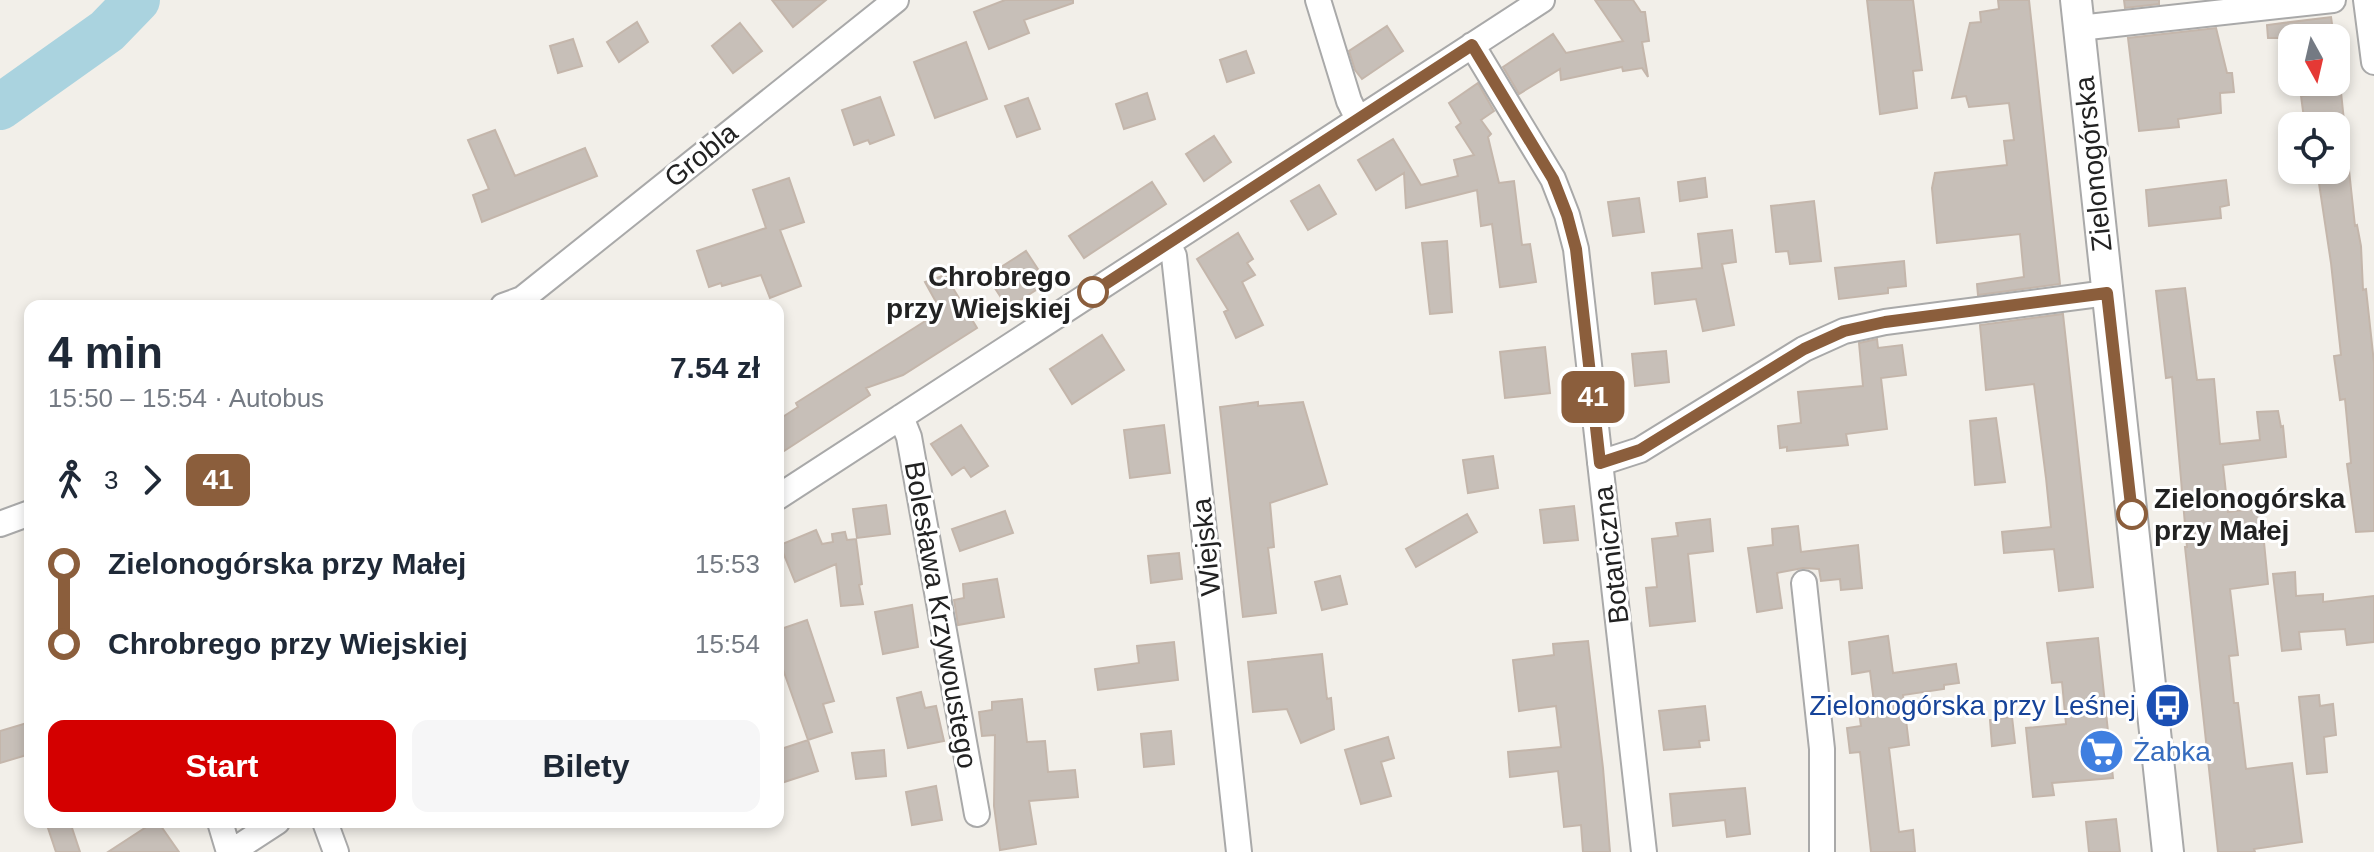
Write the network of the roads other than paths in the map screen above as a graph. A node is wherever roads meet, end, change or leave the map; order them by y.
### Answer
1 (896, 0) edge
2 (1318, 0) edge
3 (1542, 0) edge
4 (2333, 0) edge
5 (2366, 0) edge
6 (2078, 14) edge
7 (1472, 45) junction
8 (2374, 62) edge
9 (1358, 119) junction
10 (1168, 243) junction
11 (2107, 293) junction
12 (519, 300) edge
13 (901, 417) junction
14 (1600, 463) junction
15 (784, 493) edge
16 (24, 515) edge
17 (0, 524) edge
18 (1804, 583) dead end
19 (977, 814) dead end
20 (222, 828) edge
21 (268, 828) edge
22 (327, 828) edge
23 (230, 852) edge
24 (336, 852) edge
25 (1239, 852) edge
26 (1644, 852) edge
27 (1822, 852) edge
28 (2168, 852) edge

1 - 12 street, Grobla
2 - 9 street
3 - 7 street
4 - 6 street
5 - 8 street
6 - 11 street, Zielonogórska
7 - 9 street
7 - 14 street, Botaniczna
9 - 10 street
10 - 13 street
10 - 25 street, Wiejska
11 - 14 street
11 - 28 street, Zielonogórska
13 - 15 street
13 - 19 street, Bolesława Krzywoustego
14 - 26 street, Botaniczna
16 - 17 street
18 - 27 street
20 - 23 street
21 - 23 street
22 - 24 street

